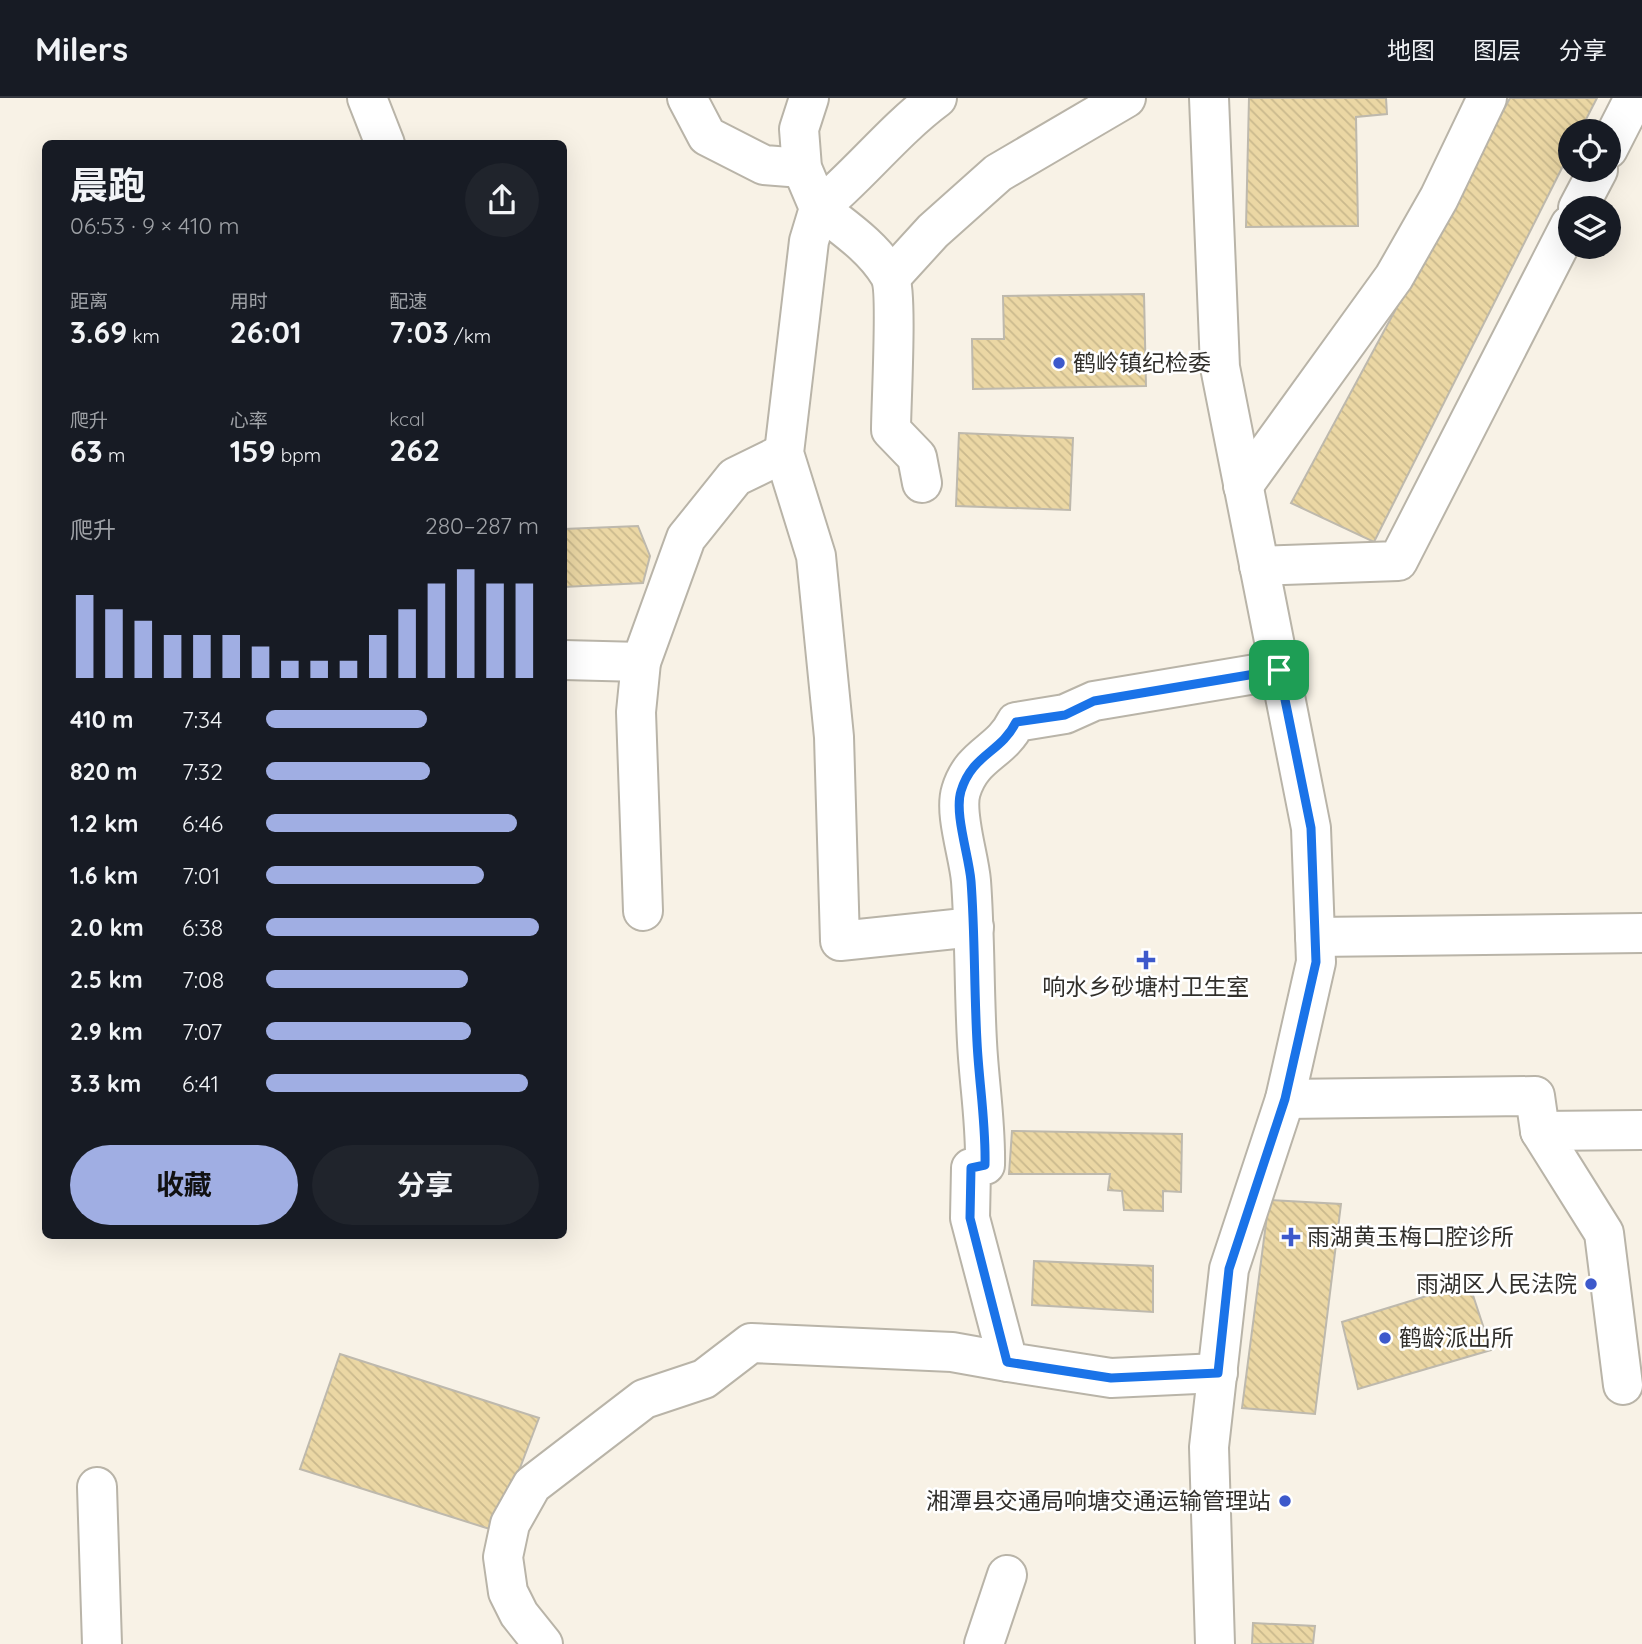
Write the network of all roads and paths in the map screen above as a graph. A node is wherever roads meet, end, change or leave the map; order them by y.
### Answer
1 (367, 98) edge
2 (687, 98) edge
3 (809, 98) edge
4 (937, 98) edge
5 (1126, 98) edge
6 (1209, 98) edge
7 (1488, 98) edge
8 (1634, 98) edge
9 (1621, 124) edge
10 (383, 140) edge
11 (802, 168) junction
12 (819, 208) junction
13 (1558, 248) edge
14 (891, 277) junction
15 (784, 453) junction
16 (922, 483) dead end
17 (1244, 486) junction
18 (1259, 566) junction
19 (567, 660) edge
20 (641, 662) junction
21 (1279, 670) junction
22 (643, 911) dead end
23 (974, 927) junction
24 (1642, 933) edge
25 (1315, 937) junction
26 (1285, 1099) junction
27 (1642, 1130) edge
28 (1540, 1131) junction
29 (1007, 1362) junction
30 (1218, 1373) junction
31 (1623, 1385) dead end
32 (97, 1487) dead end
33 (1007, 1576) dead end
34 (102, 1644) edge
35 (543, 1644) edge
36 (984, 1644) edge
37 (1216, 1644) edge

1 - 10 street
2 - 11 street
3 - 11 street
4 - 12 street
5 - 14 street
6 - 17 street
7 - 17 street
8 - 9 street
11 - 12 street
12 - 14 street
12 - 15 street
13 - 18 street
14 - 16 street
15 - 20 street
15 - 23 street
17 - 18 street
18 - 21 street
19 - 20 street
20 - 22 street
21 - 23 street
21 - 25 street
23 - 29 street
24 - 25 street
25 - 26 street
26 - 28 street
26 - 30 street
27 - 28 street
28 - 31 street
29 - 30 street
29 - 35 street
30 - 37 street
32 - 34 street
33 - 36 street

